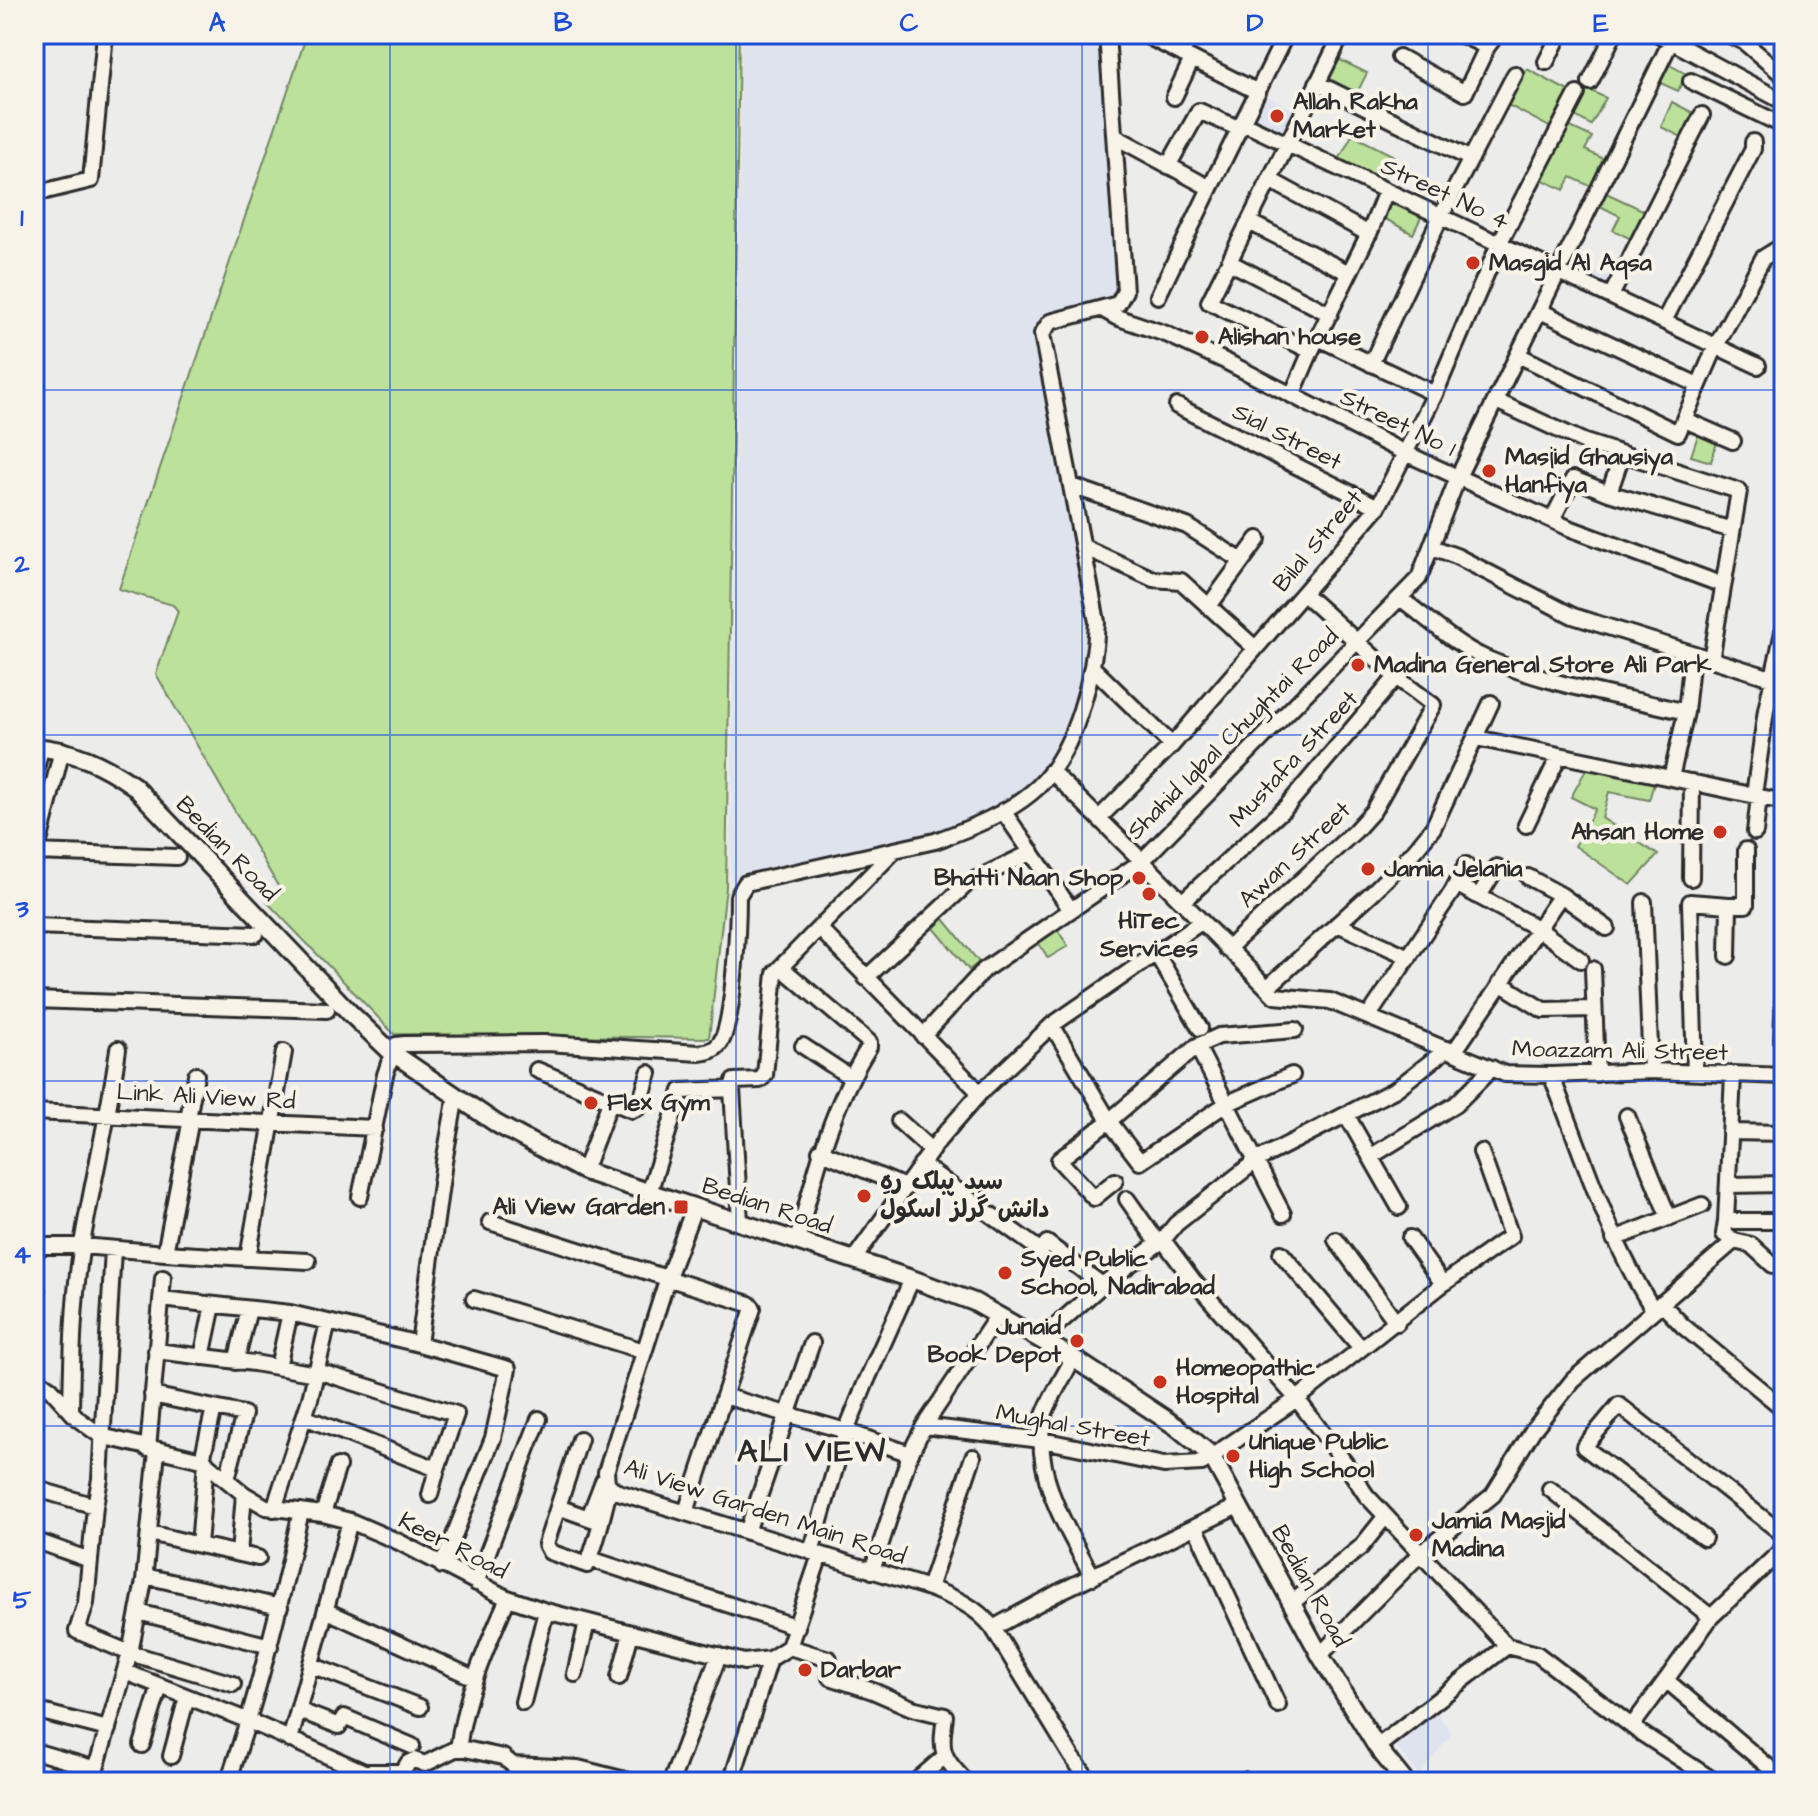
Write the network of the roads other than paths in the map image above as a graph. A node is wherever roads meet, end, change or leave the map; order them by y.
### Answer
1 (105, 34) edge
2 (1107, 34) edge
3 (1143, 34) edge
4 (1190, 34) edge
5 (1286, 34) edge
6 (1342, 34) edge
7 (1460, 34) edge
8 (1497, 34) edge
9 (1560, 34) edge
10 (1614, 34) edge
11 (1728, 34) edge
12 (1665, 38) edge
13 (1744, 38) edge
14 (1487, 47) junction
15 (1187, 56) junction
16 (1399, 57) dead end
17 (1546, 62) dead end
18 (1515, 74) dead end
19 (1784, 76) edge
20 (1691, 81) dead end
21 (1590, 82) dead end
22 (1317, 83) junction
23 (1258, 92) junction
24 (1577, 94) dead end
25 (1174, 97) dead end
26 (1784, 102) edge
27 (1702, 115) dead end
28 (1782, 121) edge
29 (1241, 126) junction
30 (1116, 137) junction
31 (1753, 142) dead end
32 (1286, 144) junction
33 (1471, 159) junction
34 (1168, 166) junction
35 (1270, 180) junction
36 (1210, 188) junction
37 (1386, 191) junction
38 (34, 194) edge
39 (1378, 215) dead end
40 (1441, 216) junction
41 (1249, 222) junction
42 (1369, 234) junction
43 (1499, 244) junction
44 (1781, 250) edge
45 (1229, 262) junction
46 (1558, 272) junction
47 (1349, 273) junction
48 (1158, 296) dead end
49 (1611, 296) junction
50 (1102, 309) junction
51 (1540, 311) junction
52 (1330, 314) junction
53 (1664, 321) junction
54 (1315, 344) junction
55 (1716, 346) junction
56 (1518, 355) junction
57 (1371, 364) junction
58 (1758, 366) dead end
59 (1698, 385) junction
60 (1435, 394) junction
61 (1292, 395) junction
62 (1496, 401) junction
63 (1177, 406) dead end
64 (1685, 420) junction
65 (1733, 441) dead end
66 (1405, 453) junction
67 (1622, 455) junction
68 (1458, 477) junction
69 (1072, 486) junction
70 (1609, 493) junction
71 (1378, 507) junction
72 (1552, 520) junction
73 (1732, 530) junction
74 (1258, 539) dead end
75 (1084, 547) junction
76 (1432, 547) junction
77 (1242, 561) junction
78 (1723, 585) junction
79 (1304, 594) junction
80 (1400, 598) junction
81 (1209, 606) junction
82 (1783, 634) edge
83 (1356, 643) junction
84 (1255, 648) junction
85 (1692, 655) junction
86 (1711, 660) junction
87 (1093, 668) junction
88 (1396, 677) junction
89 (1778, 680) edge
90 (1491, 703) dead end
91 (1686, 712) junction
92 (1476, 738) junction
93 (1172, 745) junction
94 (48, 749) edge
95 (1559, 756) junction
96 (1051, 771) junction
97 (34, 777) edge
98 (1671, 778) junction
99 (1692, 782) junction
100 (1757, 796) junction
101 (1784, 802) edge
102 (1003, 811) junction
103 (1099, 818) junction
104 (1526, 825) dead end
105 (1755, 832) dead end
106 (896, 849) junction
107 (1746, 850) dead end
108 (1032, 852) junction
109 (35, 857) edge
110 (177, 857) dead end
111 (1142, 861) junction
112 (1466, 865) dead end
113 (1497, 867) dead end
114 (1528, 877) dead end
115 (1691, 878) dead end
116 (1456, 884) junction
117 (1561, 895) junction
118 (1479, 896) junction
119 (1182, 902) junction
120 (1644, 902) dead end
121 (1729, 905) junction
122 (1071, 910) junction
123 (1201, 922) junction
124 (1337, 924) junction
125 (34, 926) edge
126 (1537, 928) junction
127 (1607, 928) dead end
128 (820, 929) junction
129 (256, 934) dead end
130 (1227, 949) junction
131 (1156, 953) junction
132 (1728, 956) dead end
133 (1409, 957) junction
134 (782, 968) junction
135 (866, 978) junction
136 (1500, 983) junction
137 (1267, 988) junction
138 (1784, 991) edge
139 (34, 1000) edge
140 (1594, 1009) junction
141 (327, 1010) dead end
142 (1368, 1017) junction
143 (1052, 1025) junction
144 (1200, 1028) dead end
145 (1295, 1030) dead end
146 (923, 1036) junction
147 (1784, 1045) edge
148 (803, 1046) dead end
149 (1197, 1046) junction
150 (118, 1049) dead end
151 (1450, 1051) junction
152 (284, 1052) dead end
153 (393, 1053) junction
154 (1492, 1068) junction
155 (537, 1070) dead end
156 (1651, 1071) junction
157 (649, 1073) dead end
158 (1695, 1073) junction
159 (1597, 1074) junction
160 (196, 1075) dead end
161 (1292, 1075) dead end
162 (1551, 1075) junction
163 (1733, 1075) junction
164 (1784, 1076) edge
165 (850, 1077) junction
166 (732, 1089) junction
167 (980, 1093) junction
168 (458, 1099) junction
169 (610, 1102) junction
170 (1226, 1104) junction
171 (34, 1112) edge
172 (109, 1114) junction
173 (1347, 1116) junction
174 (1627, 1116) dead end
175 (189, 1119) junction
176 (899, 1121) dead end
177 (1109, 1121) junction
178 (271, 1124) junction
179 (375, 1128) junction
180 (1730, 1132) junction
181 (1784, 1133) edge
182 (935, 1145) junction
183 (820, 1151) junction
184 (1481, 1152) dead end
185 (1370, 1157) junction
186 (1257, 1160) junction
187 (921, 1164) junction
188 (584, 1171) junction
189 (1115, 1181) dead end
190 (1784, 1184) edge
191 (1728, 1185) junction
192 (905, 1187) junction
193 (649, 1193) junction
194 (360, 1197) dead end
195 (1127, 1199) dead end
196 (1702, 1205) dead end
197 (1399, 1207) dead end
198 (694, 1208) junction
199 (1283, 1214) dead end
200 (1669, 1218) junction
201 (1726, 1221) junction
202 (1784, 1221) edge
203 (490, 1222) dead end
204 (740, 1222) junction
205 (1410, 1238) dead end
206 (1614, 1239) junction
207 (1336, 1240) dead end
208 (797, 1241) junction
209 (1161, 1241) junction
210 (1734, 1241) junction
211 (34, 1246) edge
212 (82, 1246) junction
213 (113, 1249) junction
214 (165, 1253) junction
215 (1281, 1253) dead end
216 (248, 1258) junction
217 (854, 1259) junction
218 (308, 1261) dead end
219 (1780, 1268) edge
220 (668, 1277) junction
221 (163, 1278) dead end
222 (912, 1279) junction
223 (1443, 1284) junction
224 (1102, 1285) junction
225 (37, 1291) dead end
226 (161, 1299) junction
227 (474, 1299) dead end
228 (213, 1305) junction
229 (1657, 1306) junction
230 (249, 1309) junction
231 (290, 1313) junction
232 (998, 1315) junction
233 (34, 1317) edge
234 (328, 1322) junction
235 (1397, 1323) junction
236 (1041, 1339) junction
237 (812, 1343) dead end
238 (419, 1344) junction
239 (1361, 1348) junction
240 (156, 1351) junction
241 (644, 1351) junction
242 (202, 1357) junction
243 (1073, 1358) junction
244 (236, 1362) junction
245 (278, 1367) junction
246 (316, 1372) junction
247 (34, 1377) edge
248 (152, 1395) junction
249 (724, 1396) junction
250 (1297, 1399) junction
251 (214, 1408) junction
252 (1784, 1409) edge
253 (71, 1411) junction
254 (787, 1414) junction
255 (304, 1417) junction
256 (539, 1419) dead end
257 (924, 1426) junction
258 (846, 1431) junction
259 (101, 1436) junction
260 (580, 1439) dead end
261 (1042, 1440) junction
262 (153, 1450) junction
263 (910, 1454) junction
264 (1211, 1455) junction
265 (973, 1457) dead end
266 (204, 1461) junction
267 (338, 1466) dead end
268 (437, 1469) junction
269 (227, 1479) junction
270 (608, 1482) junction
271 (34, 1488) edge
272 (1550, 1489) dead end
273 (244, 1494) junction
274 (430, 1495) dead end
275 (95, 1506) junction
276 (1238, 1506) junction
277 (558, 1507) junction
278 (274, 1509) junction
279 (301, 1511) junction
280 (686, 1512) junction
281 (323, 1514) junction
282 (1385, 1517) junction
283 (595, 1520) junction
284 (350, 1521) junction
285 (1196, 1528) junction
286 (747, 1532) junction
287 (150, 1533) junction
288 (1784, 1535) edge
289 (1704, 1538) dead end
290 (34, 1540) edge
291 (199, 1545) junction
292 (1784, 1548) edge
293 (239, 1554) junction
294 (816, 1554) junction
295 (1420, 1554) junction
296 (258, 1558) dead end
297 (590, 1559) junction
298 (90, 1560) junction
299 (442, 1566) junction
300 (872, 1571) junction
301 (145, 1576) junction
302 (1093, 1577) junction
303 (476, 1583) junction
304 (929, 1588) junction
305 (508, 1598) junction
306 (1293, 1602) junction
307 (280, 1607) junction
308 (327, 1611) junction
309 (546, 1611) junction
310 (138, 1612) junction
311 (1711, 1617) junction
312 (587, 1622) junction
313 (797, 1627) junction
314 (993, 1628) junction
315 (631, 1633) junction
316 (270, 1646) junction
317 (1507, 1646) junction
318 (789, 1647) junction
319 (130, 1653) junction
320 (719, 1655) junction
321 (1320, 1655) junction
322 (770, 1659) junction
323 (311, 1665) junction
324 (125, 1672) junction
325 (575, 1674) dead end
326 (619, 1677) dead end
327 (474, 1678) junction
328 (1666, 1680) junction
329 (233, 1684) dead end
330 (160, 1686) junction
331 (187, 1697) junction
332 (523, 1702) dead end
333 (1278, 1705) dead end
334 (420, 1707) dead end
335 (34, 1710) edge
336 (298, 1710) junction
337 (249, 1721) junction
338 (1632, 1726) junction
339 (108, 1729) junction
340 (290, 1740) junction
341 (142, 1745) dead end
342 (412, 1746) dead end
343 (1377, 1747) junction
344 (458, 1749) junction
345 (34, 1751) edge
346 (171, 1756) dead end
347 (944, 1757) junction
348 (577, 1775) edge
349 (363, 1777) edge
350 (96, 1778) edge
351 (1784, 1780) edge
352 (228, 1782) edge
353 (633, 1782) edge
354 (671, 1782) edge
355 (731, 1782) edge
356 (915, 1782) edge
357 (966, 1782) edge
358 (1090, 1782) edge
359 (1405, 1782) edge
360 (1716, 1782) edge

1 - 38 street
2 - 30 street
3 - 15 street
4 - 15 street
5 - 23 street
6 - 22 street
7 - 14 street
8 - 14 street
9 - 17 street
10 - 21 street
11 - 13 street
12 - 26 street
12 - 46 street, Shahid Iqbal Chughtai Road
13 - 19 street
14 - 16 street
15 - 23 street
15 - 25 street
18 - 33 street
20 - 28 street
22 - 32 street
22 - 33 street
23 - 29 street
24 - 43 street, Bilal Street
27 - 49 street
29 - 32 street, Street No 4
29 - 34 street, Street No 4
29 - 36 street
30 - 34 street
30 - 50 street
31 - 53 street
32 - 35 street
32 - 37 street, Street No 4
33 - 40 street
34 - 36 street
35 - 41 street
35 - 42 street
36 - 48 street
37 - 40 street, Street No 4
37 - 42 street
39 - 42 street
40 - 43 street, Street No 4
40 - 57 street
41 - 45 street
41 - 47 street
42 - 47 street
43 - 46 street, Street No 4
43 - 60 street, Bilal Street
44 - 55 street
45 - 52 street
45 - 54 street
46 - 49 street, Street No 4
46 - 51 street, Shahid Iqbal Chughtai Road
47 - 52 street
49 - 53 street, Street No 4
50 - 61 street, Street No 1
50 - 69 street
51 - 56 street, Shahid Iqbal Chughtai Road
51 - 59 street
52 - 54 street
53 - 55 street, Street No 4
54 - 57 street
54 - 61 street
55 - 58 street, Street No 4
55 - 59 street
56 - 62 street, Shahid Iqbal Chughtai Road
56 - 64 street
57 - 60 street
59 - 64 street
60 - 66 street, Bilal Street
61 - 66 street, Street No 1
62 - 67 street
62 - 68 street, Shahid Iqbal Chughtai Road
63 - 71 street, Sial Street
64 - 65 street
66 - 68 street, Street No 1
66 - 71 street, Bilal Street
67 - 70 street
67 - 73 street
68 - 72 street, Street No 1
68 - 76 street, Shahid Iqbal Chughtai Road
69 - 75 street
69 - 77 street
70 - 72 street
70 - 73 street
71 - 79 street, Bilal Street
72 - 78 street, Street No 1
73 - 78 street
74 - 77 street
75 - 81 street
75 - 87 street
76 - 80 street, Shahid Iqbal Chughtai Road
76 - 85 street
77 - 81 street
78 - 86 street
79 - 83 street
79 - 84 street, Bilal Street
80 - 83 street, Shahid Iqbal Chughtai Road
80 - 91 street
81 - 84 street
82 - 89 street
83 - 88 street
83 - 111 street, Shahid Iqbal Chughtai Road
84 - 93 street, Bilal Street
85 - 86 street
85 - 91 street
86 - 89 street
87 - 93 street
87 - 96 street
88 - 119 street, Mustafa Street
88 - 130 street, Awan Street
89 - 100 street
90 - 92 street
91 - 98 street
92 - 95 street
92 - 124 street
93 - 103 street, Bilal Street
94 - 97 street
94 - 109 street
94 - 153 main road, Bedian Road
95 - 98 street
95 - 104 street
96 - 102 street
96 - 103 street, Shahid Iqbal Chughtai Road
98 - 99 street
99 - 100 street
99 - 115 street
100 - 101 street
100 - 105 street
102 - 106 street
102 - 108 street
103 - 111 street, Shahid Iqbal Chughtai Road
106 - 128 street
106 - 153 street
107 - 121 street
108 - 122 street
108 - 135 street
109 - 110 street
111 - 119 street, Moazzam Ali Street
111 - 122 street
112 - 116 street
113 - 118 street
114 - 117 street
116 - 118 street
116 - 133 street
117 - 126 street
117 - 127 street
118 - 126 street
119 - 123 street, Moazzam Ali Street
120 - 156 street
121 - 132 street
121 - 158 street
122 - 146 street
123 - 130 street, Moazzam Ali Street
123 - 131 street
124 - 133 street
124 - 137 street
125 - 129 street
126 - 136 street
126 - 140 street
128 - 134 street
128 - 135 street
130 - 137 street, Moazzam Ali Street
131 - 143 street
131 - 144 street
133 - 142 street
134 - 165 street
134 - 166 street
135 - 146 street
136 - 140 street
136 - 151 street
137 - 142 street, Moazzam Ali Street
138 - 147 street
139 - 141 street
140 - 159 street
142 - 151 street, Moazzam Ali Street
143 - 167 street
143 - 177 street
145 - 149 street
146 - 167 street
148 - 165 street
149 - 170 street
149 - 177 street
150 - 172 street
151 - 154 street, Moazzam Ali Street
151 - 173 street
152 - 178 street
153 - 168 main road, Bedian Road
153 - 179 street
154 - 162 street, Moazzam Ali Street
154 - 185 street
155 - 169 street
156 - 158 street, Moazzam Ali Street
156 - 159 street, Moazzam Ali Street
157 - 169 street
158 - 163 street, Moazzam Ali Street
159 - 162 street, Moazzam Ali Street
160 - 175 street
161 - 170 street
162 - 206 street
163 - 164 street, Moazzam Ali Street
163 - 180 street
165 - 183 street
166 - 193 street
166 - 204 street
167 - 182 street
168 - 188 main road, Bedian Road
168 - 238 street
169 - 188 street
170 - 177 street
170 - 186 street
171 - 172 street, Link Ali View Rd
172 - 175 street, Link Ali View Rd
172 - 212 street
173 - 185 street
173 - 186 street
174 - 200 street
175 - 178 street, Link Ali View Rd
175 - 214 street
176 - 182 street
177 - 189 street
178 - 179 street, Link Ali View Rd
178 - 216 street
179 - 194 street
180 - 181 street
180 - 191 street
182 - 187 street
183 - 192 street
183 - 208 street
184 - 223 street, Mughal Street
185 - 197 street
186 - 199 street
186 - 209 street
187 - 192 street
187 - 224 street
188 - 193 main road, Bedian Road
190 - 191 street
191 - 201 street
192 - 217 street
193 - 198 main road, Bedian Road
195 - 209 street
196 - 200 street
198 - 204 main road, Bedian Road
198 - 220 street, Ali View Garden Main Road
200 - 206 street
201 - 202 street
201 - 210 street
203 - 220 street
204 - 208 main road, Bedian Road
205 - 223 street
206 - 229 street
207 - 235 street
208 - 217 main road, Bedian Road
209 - 224 street
209 - 250 street
210 - 219 street
210 - 229 street
211 - 212 street
212 - 213 street
212 - 253 street
213 - 214 street
213 - 259 street
214 - 216 street
215 - 239 street
216 - 218 street
217 - 222 main road, Bedian Road
220 - 241 street, Ali View Garden Main Road
220 - 249 street
221 - 226 street
222 - 232 main road, Bedian Road
222 - 258 street
223 - 235 street, Mughal Street
224 - 236 street
225 - 233 street
226 - 228 street
226 - 240 street
227 - 241 street
228 - 230 street
228 - 242 street
229 - 252 street
229 - 295 street
230 - 231 street
230 - 244 street
231 - 234 street
231 - 245 street
232 - 236 main road, Bedian Road
232 - 257 street
234 - 238 street
234 - 246 street
235 - 239 street, Mughal Street
236 - 243 main road, Bedian Road
237 - 254 street
238 - 299 street
239 - 250 street, Mughal Street
240 - 242 street
240 - 248 street
241 - 270 street, Ali View Garden Main Road
242 - 244 street
243 - 261 street
243 - 264 main road, Bedian Road
244 - 245 street
245 - 246 street
246 - 255 street
246 - 268 street
247 - 253 street, Keer Road
248 - 251 street
248 - 262 street
249 - 254 street
249 - 280 street
250 - 264 street, Mughal Street
250 - 282 street
251 - 266 street
251 - 269 street
253 - 259 street, Keer Road
254 - 258 street
254 - 286 street
255 - 268 street
255 - 278 street
256 - 303 street
257 - 261 street, Mughal Street
257 - 263 street
258 - 263 street
258 - 294 street
259 - 262 street, Keer Road
259 - 275 street
260 - 277 street
261 - 264 street, Mughal Street
261 - 302 street
262 - 266 street, Keer Road
262 - 287 street
263 - 300 street
264 - 276 main road, Bedian Road
265 - 304 street
266 - 269 street, Keer Road
266 - 291 street
267 - 281 street
268 - 274 street
269 - 273 street, Keer Road
270 - 280 street, Ali View Garden Main Road
270 - 283 street
271 - 275 street
272 - 311 street
273 - 278 street, Keer Road
273 - 293 street
275 - 298 street
276 - 285 street
276 - 306 main road, Bedian Road
277 - 283 street
277 - 297 street
278 - 279 street, Keer Road
279 - 281 street, Keer Road
279 - 307 street
280 - 286 street, Ali View Garden Main Road
281 - 284 street, Keer Road
282 - 295 street
282 - 306 street
283 - 297 street
284 - 299 street, Keer Road
284 - 308 street
285 - 302 street
285 - 333 street
286 - 294 street, Ali View Garden Main Road
287 - 291 street
287 - 301 street
288 - 289 street
290 - 298 street
291 - 293 street
292 - 311 street
293 - 296 street
294 - 300 street, Ali View Garden Main Road
294 - 313 street
295 - 317 street
295 - 321 street
297 - 313 street
298 - 319 street
299 - 303 street, Keer Road
300 - 304 street, Ali View Garden Main Road
301 - 307 street
301 - 310 street
302 - 314 street
303 - 305 street, Keer Road
304 - 314 street, Ali View Garden Main Road
305 - 309 street, Keer Road
305 - 327 street
306 - 321 main road, Bedian Road
307 - 316 street
308 - 323 street
308 - 327 street
309 - 312 street, Keer Road
309 - 332 street
310 - 316 street
310 - 319 street
311 - 328 street
312 - 315 street, Keer Road
312 - 325 street
313 - 318 street
314 - 358 street, Ali View Garden Main Road
315 - 320 street, Keer Road
315 - 326 street
316 - 337 street
317 - 338 street
317 - 343 street
318 - 322 street
318 - 347 street
319 - 324 street
319 - 329 street
320 - 322 street, Keer Road
320 - 354 street
321 - 343 main road, Bedian Road
322 - 355 street
323 - 334 street
323 - 336 street
324 - 330 street
324 - 339 street
327 - 344 street
328 - 338 street
328 - 351 street
330 - 331 street
330 - 341 street
331 - 337 street
331 - 346 street
335 - 339 street
336 - 340 street
336 - 342 street
337 - 340 street
337 - 352 street
338 - 360 street
339 - 350 street
340 - 349 street
343 - 359 main road, Bedian Road
344 - 348 street
344 - 349 street
345 - 350 street
347 - 356 street
347 - 357 street
348 - 353 street

